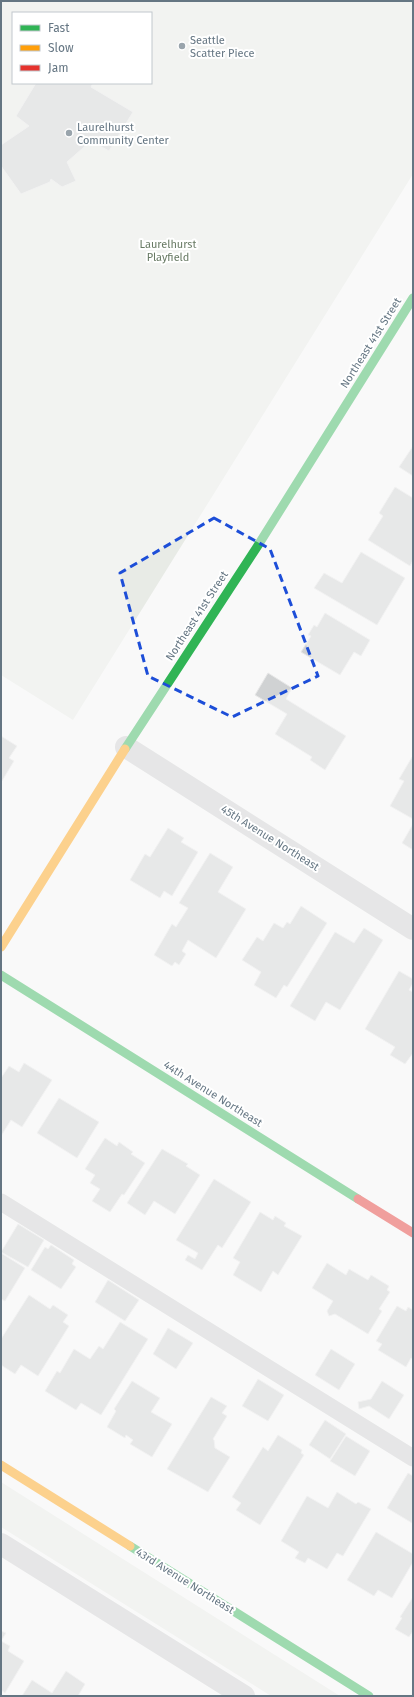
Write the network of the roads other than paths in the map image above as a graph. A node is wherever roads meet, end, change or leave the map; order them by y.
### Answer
1 (413, 298) edge
2 (126, 747) junction
3 (413, 929) edge
4 (1, 948) edge
5 (1, 975) edge
6 (1, 1202) edge
7 (413, 1232) edge
8 (413, 1458) edge
9 (1, 1465) edge
10 (1, 1544) edge
11 (244, 1696) edge
12 (368, 1696) edge

1 - 2 street, Northeast 41st Street
2 - 3 street, 45th Avenue Northeast
2 - 4 street, Northeast 41st Street
5 - 7 street, 44th Avenue Northeast
6 - 8 lane
9 - 12 street, 43rd Avenue Northeast
10 - 11 street

